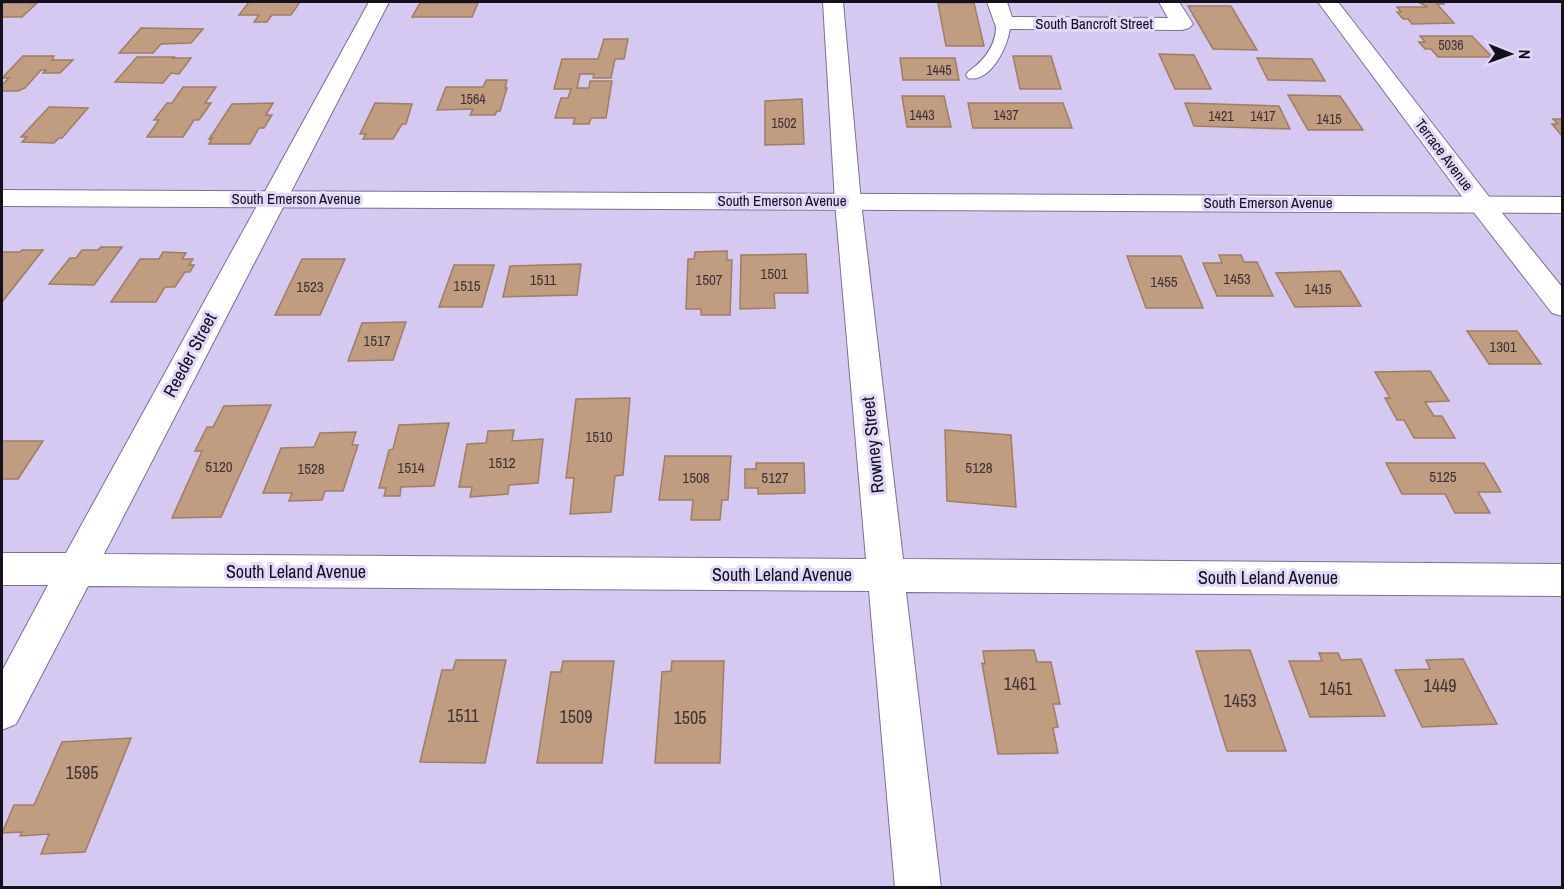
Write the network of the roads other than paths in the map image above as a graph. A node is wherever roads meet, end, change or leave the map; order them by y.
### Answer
1 (380, 2) edge
2 (833, 2) edge
3 (997, 2) edge
4 (1169, 2) edge
5 (1328, 2) edge
6 (1003, 23) junction
7 (973, 75) dead end
8 (2, 198) edge
9 (273, 199) junction
10 (848, 202) junction
11 (1481, 204) junction
12 (1563, 205) edge
13 (1563, 306) edge
14 (2, 569) edge
15 (75, 570) junction
16 (887, 576) junction
17 (1563, 580) edge
18 (2, 710) edge
19 (918, 888) edge

1 - 9 street, Reeder Street
2 - 10 street, Rowney Street
3 - 6 street
4 - 6 street, South Bancroft Street
5 - 11 street, Terrace Avenue
6 - 7 lane
8 - 9 street, South Emerson Avenue
9 - 10 street, South Emerson Avenue
9 - 15 street, Reeder Street
10 - 11 street, South Emerson Avenue
10 - 16 street, Rowney Street
11 - 12 street, South Emerson Avenue
11 - 13 street, Terrace Avenue
14 - 15 street, South Leland Avenue
15 - 16 street, South Leland Avenue
15 - 18 street, Reeder Street
16 - 17 street, South Leland Avenue
16 - 19 street, Rowney Street

